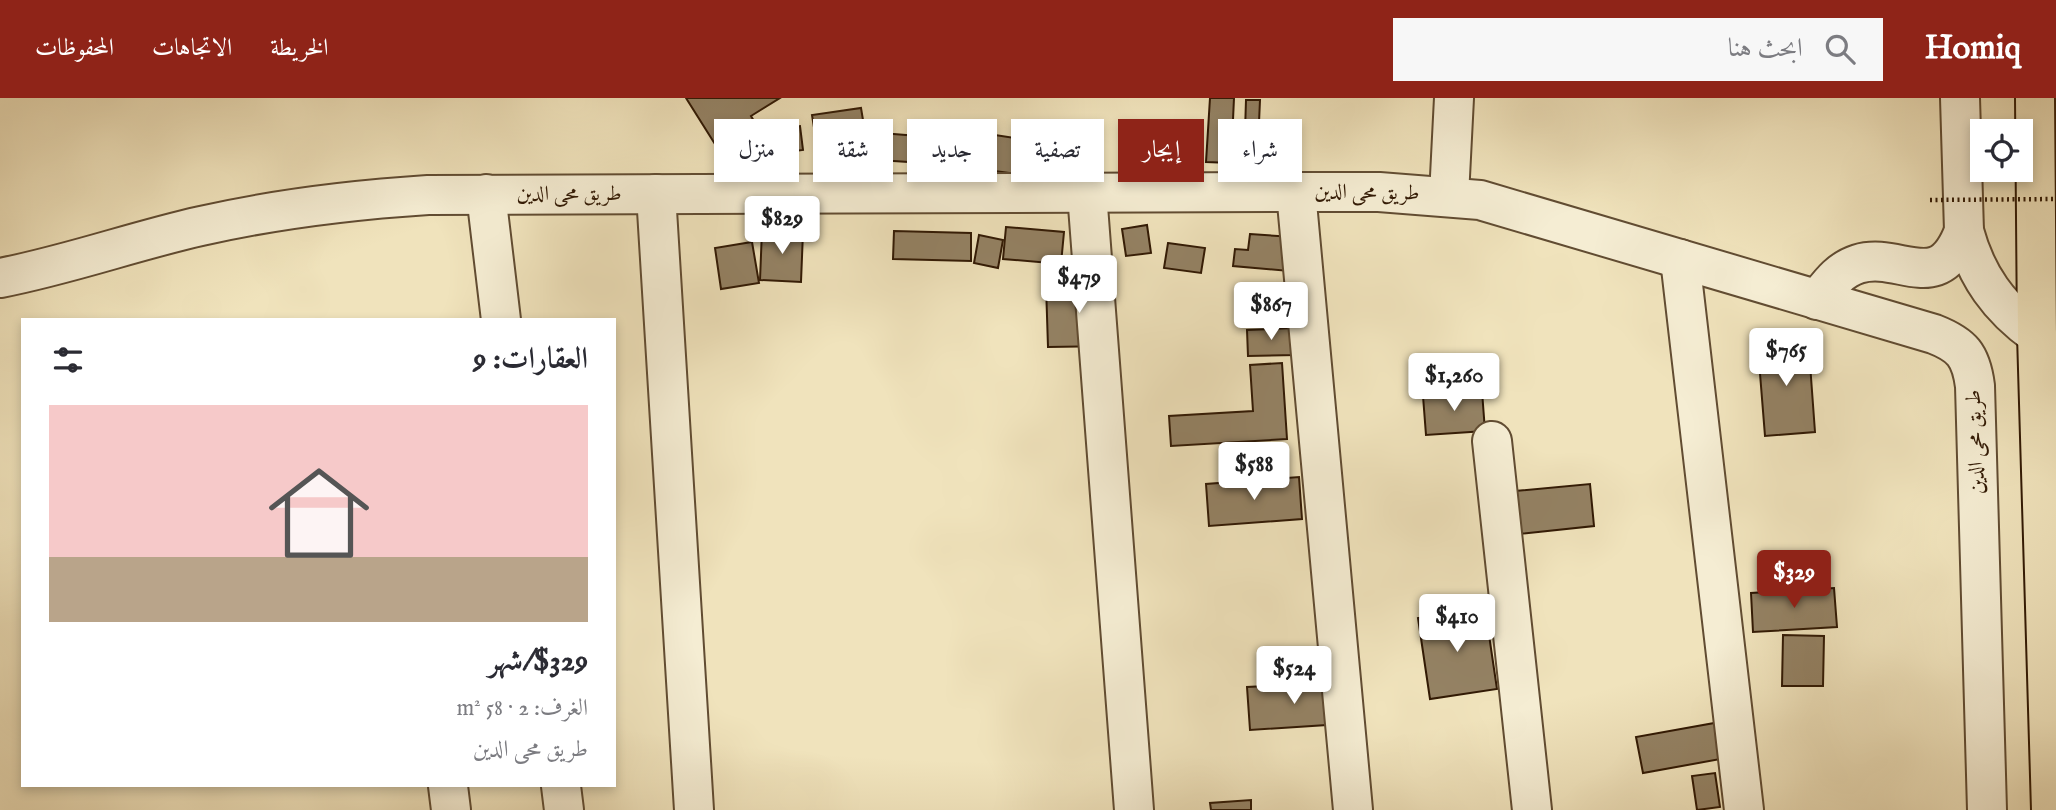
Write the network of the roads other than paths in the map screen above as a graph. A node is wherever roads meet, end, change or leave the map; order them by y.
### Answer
1 (1454, 98) edge
2 (1960, 98) edge
3 (2035, 98) edge
4 (1296, 192) junction
5 (1087, 193) junction
6 (486, 194) junction
7 (656, 194) junction
8 (1449, 196) junction
9 (1964, 231) junction
10 (1680, 259) junction
11 (0, 278) edge
12 (1818, 300) junction
13 (501, 318) edge
14 (2037, 335) junction
15 (1492, 441) dead end
16 (449, 787) edge
17 (561, 787) edge
18 (451, 810) edge
19 (564, 810) edge
20 (694, 810) edge
21 (1134, 810) edge
22 (1353, 810) edge
23 (1532, 810) edge
24 (1744, 810) edge
25 (1987, 810) edge
26 (2051, 810) edge

1 - 8 street
2 - 9 street
3 - 14 highway
4 - 5 street, طريق محى الدين
4 - 8 street, طريق محى الدين
4 - 22 street
5 - 7 street, طريق محى الدين
5 - 21 street
6 - 7 street, طريق محى الدين
6 - 11 street, طريق محى الدين
6 - 13 street
7 - 20 street
8 - 10 street, طريق محى الدين
9 - 12 street
9 - 14 street
10 - 12 street, طريق محى الدين
10 - 24 street
12 - 25 street, طريق محى الدين
14 - 26 highway
15 - 23 street
16 - 18 street
17 - 19 street

